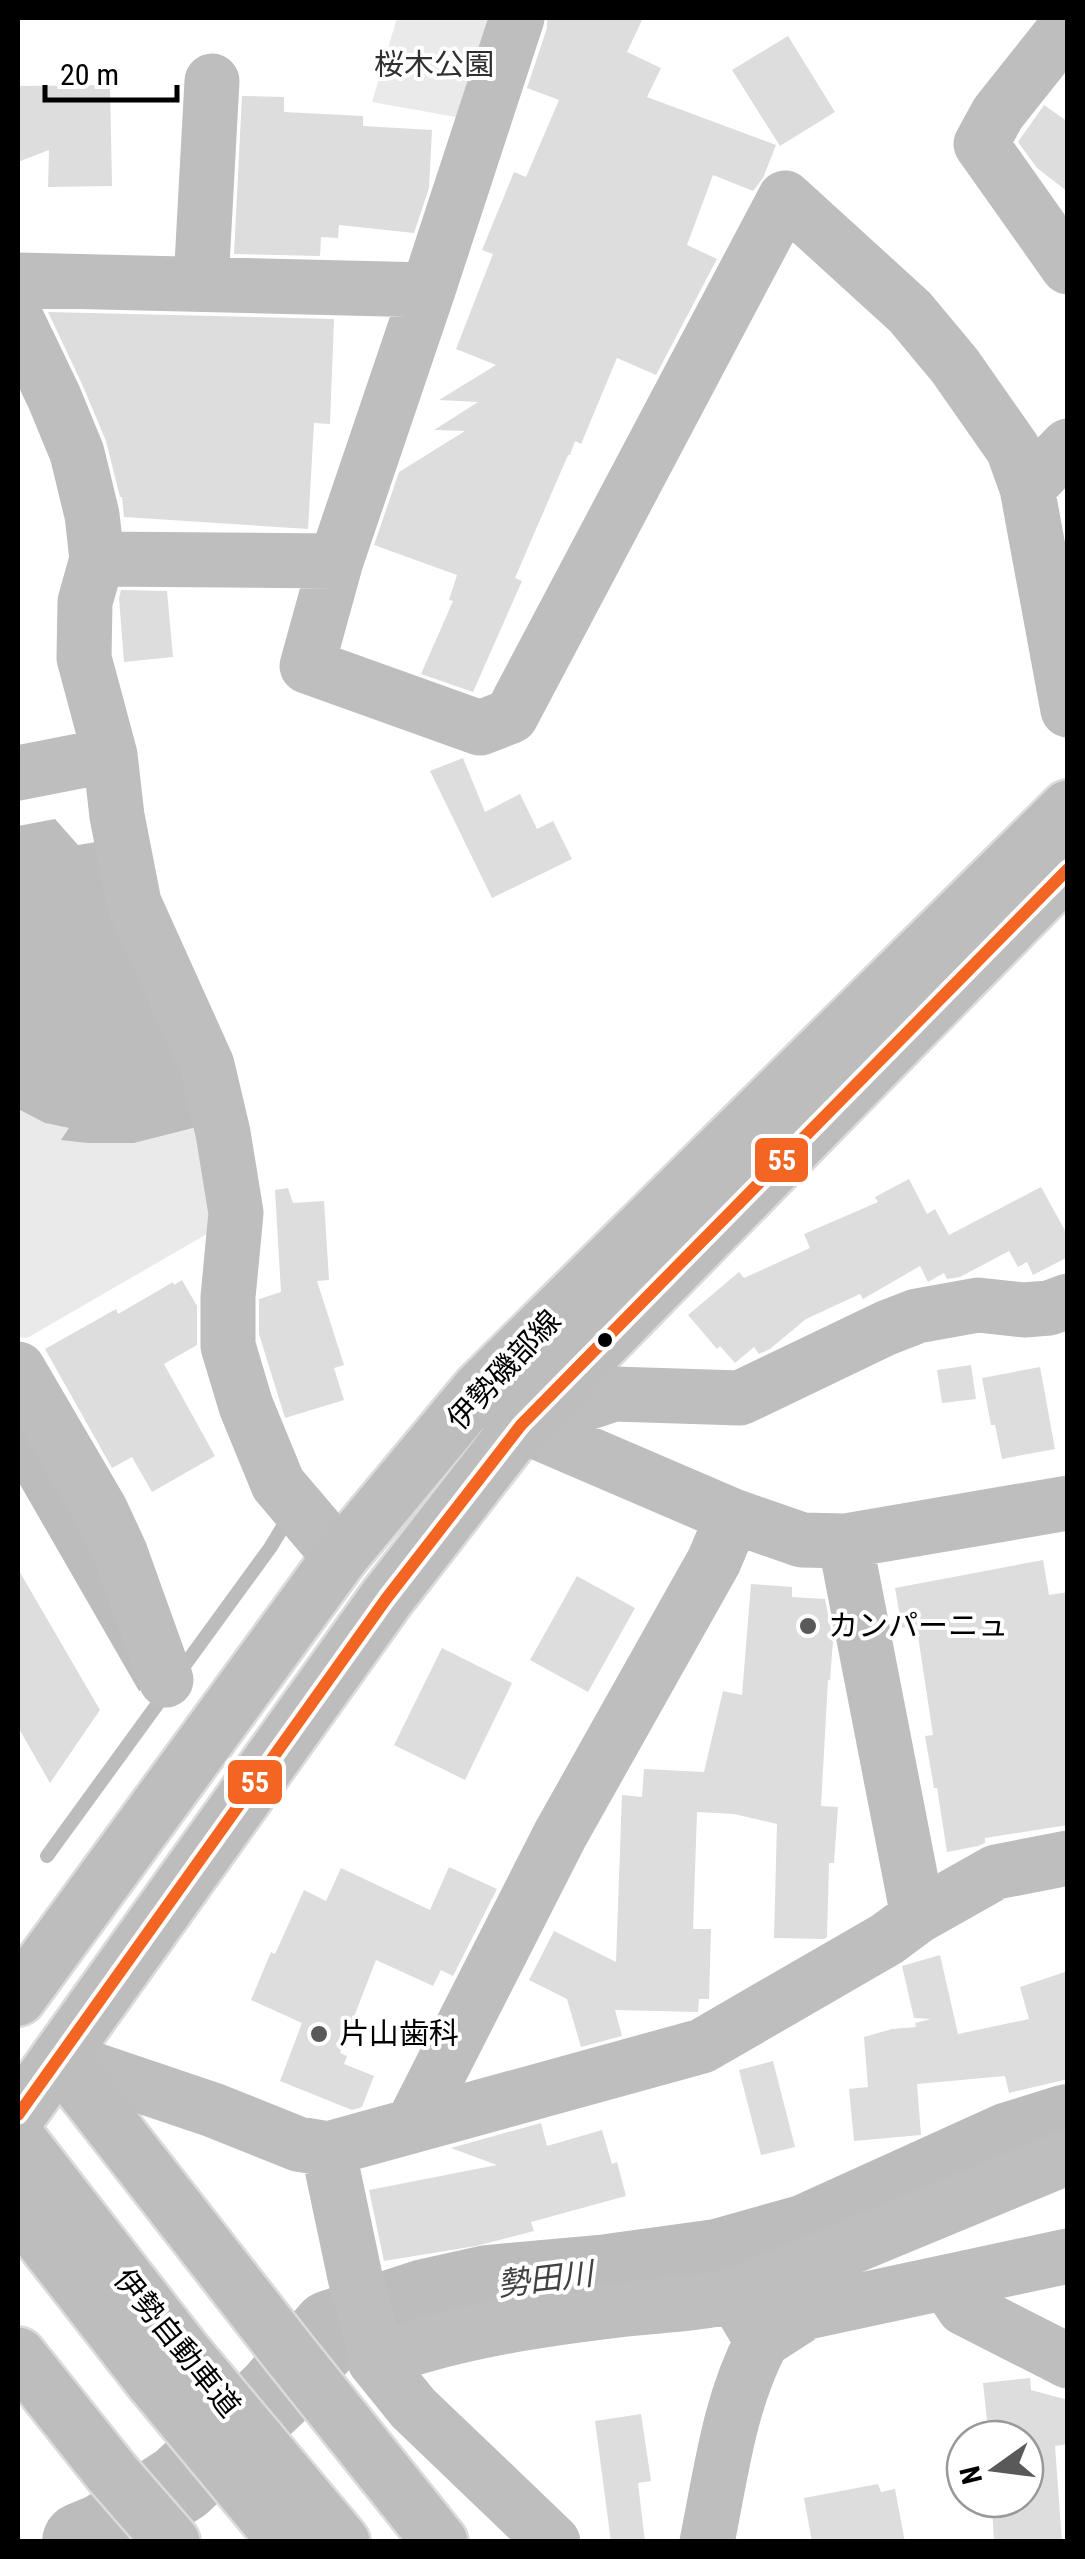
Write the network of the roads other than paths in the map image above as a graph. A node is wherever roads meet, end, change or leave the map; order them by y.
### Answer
1 (517, 18) edge
2 (1068, 25) edge
3 (212, 81) dead end
4 (1068, 267) edge
5 (18, 280) edge
6 (202, 283) junction
7 (428, 290) junction
8 (18, 322) edge
9 (1068, 446) edge
10 (1027, 488) junction
11 (97, 559) junction
12 (336, 561) junction
13 (1068, 710) edge
14 (110, 755) junction
15 (18, 773) edge
16 (1068, 808) edge
17 (1068, 868) edge
18 (1068, 1301) edge
19 (18, 1368) edge
20 (480, 1389) junction
21 (520, 1425) junction
22 (1068, 1503) edge
23 (732, 1516) junction
24 (846, 1540) junction
25 (340, 1557) junction
26 (166, 1680) dead end
27 (1068, 1858) edge
28 (918, 1916) junction
29 (18, 1999) edge
30 (59, 2058) junction
31 (18, 2115) edge
32 (413, 2124) junction
33 (18, 2139) edge
34 (328, 2149) junction
35 (1068, 2157) edge
36 (18, 2208) edge
37 (1068, 2256) edge
38 (947, 2283) junction
39 (749, 2318) junction
40 (375, 2353) junction
41 (18, 2355) edge
42 (1068, 2362) edge
43 (276, 2508) edge
44 (170, 2539) edge
45 (342, 2542) edge
46 (440, 2542) edge
47 (553, 2542) edge
48 (707, 2542) edge

1 - 7 street
2 - 4 street
3 - 6 street
5 - 6 street
6 - 7 street
7 - 12 street
8 - 11 street
9 - 10 street
10 - 12 street
10 - 13 street
11 - 12 street
11 - 14 street
14 - 15 street
14 - 25 street
16 - 20 main road, 伊勢磯部線
17 - 21 main road, 伊勢磯部線
18 - 21 street
19 - 26 street
20 - 21 street
20 - 25 main road, 伊勢磯部線
21 - 23 street
21 - 30 main road, 伊勢磯部線
22 - 24 street
23 - 24 street
23 - 32 street
24 - 28 street
25 - 29 main road, 伊勢磯部線
27 - 28 street
28 - 32 street
29 - 30 main road
30 - 31 main road, 伊勢磯部線
30 - 34 street
30 - 46 main road
32 - 34 street
33 - 43 main road, 伊勢自動車道
34 - 40 street
35 - 39 street
36 - 43 main road, 伊勢自動車道
37 - 38 street
38 - 39 street
38 - 42 street
39 - 40 street
39 - 48 street
40 - 47 street
41 - 44 main road
43 - 45 main road, 伊勢自動車道

